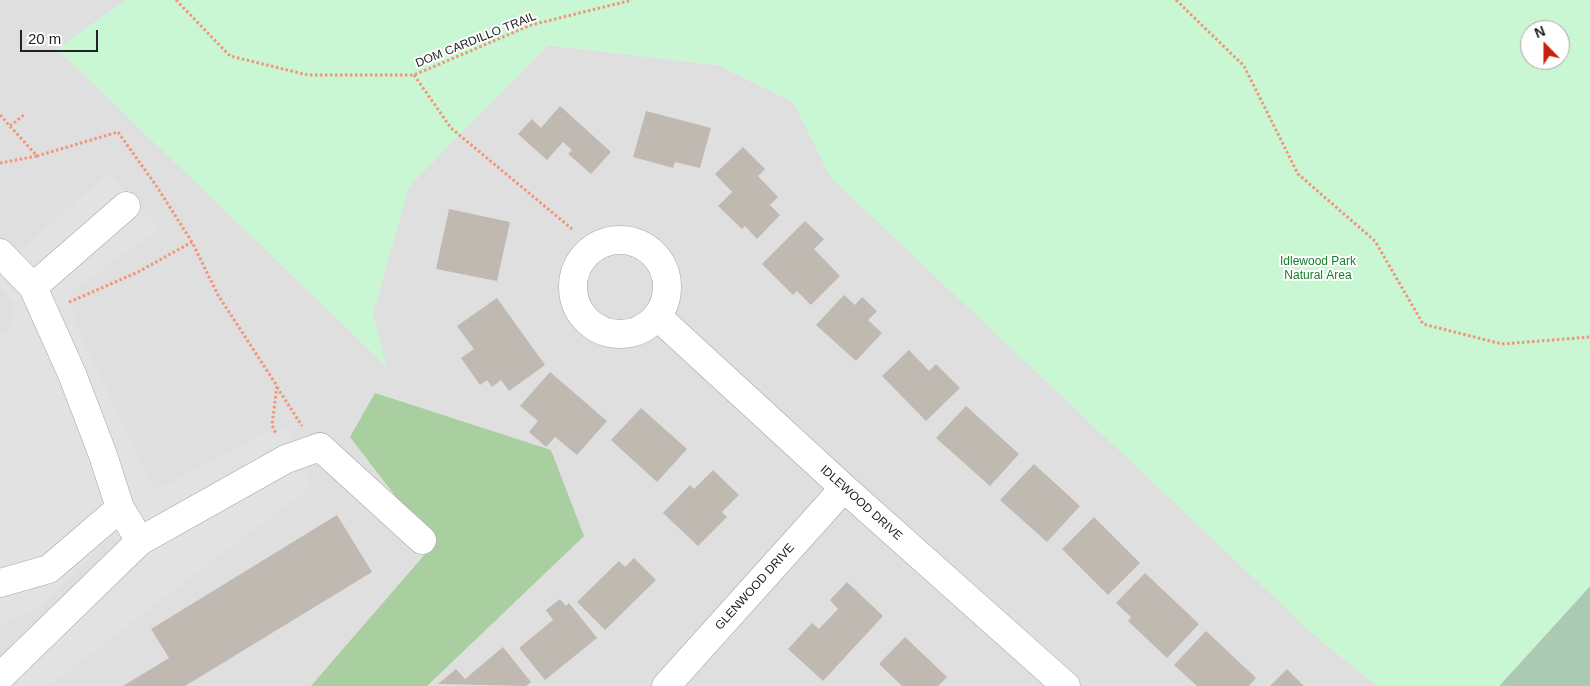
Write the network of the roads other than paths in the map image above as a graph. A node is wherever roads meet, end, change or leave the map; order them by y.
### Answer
1 (126, 206) dead end
2 (0, 253) edge
3 (33, 287) junction
4 (658, 317) dead end
5 (844, 488) junction
6 (120, 508) junction
7 (422, 540) dead end
8 (140, 541) junction
9 (0, 583) edge
10 (0, 677) edge
11 (666, 686) edge
12 (1066, 686) edge

1 - 3 street
2 - 3 street
3 - 6 street
4 - 5 street, IDLEWOOD DRIVE
5 - 11 street, GLENWOOD DRIVE
5 - 12 street, IDLEWOOD DRIVE
6 - 8 street
6 - 9 street
7 - 8 street
8 - 10 street

